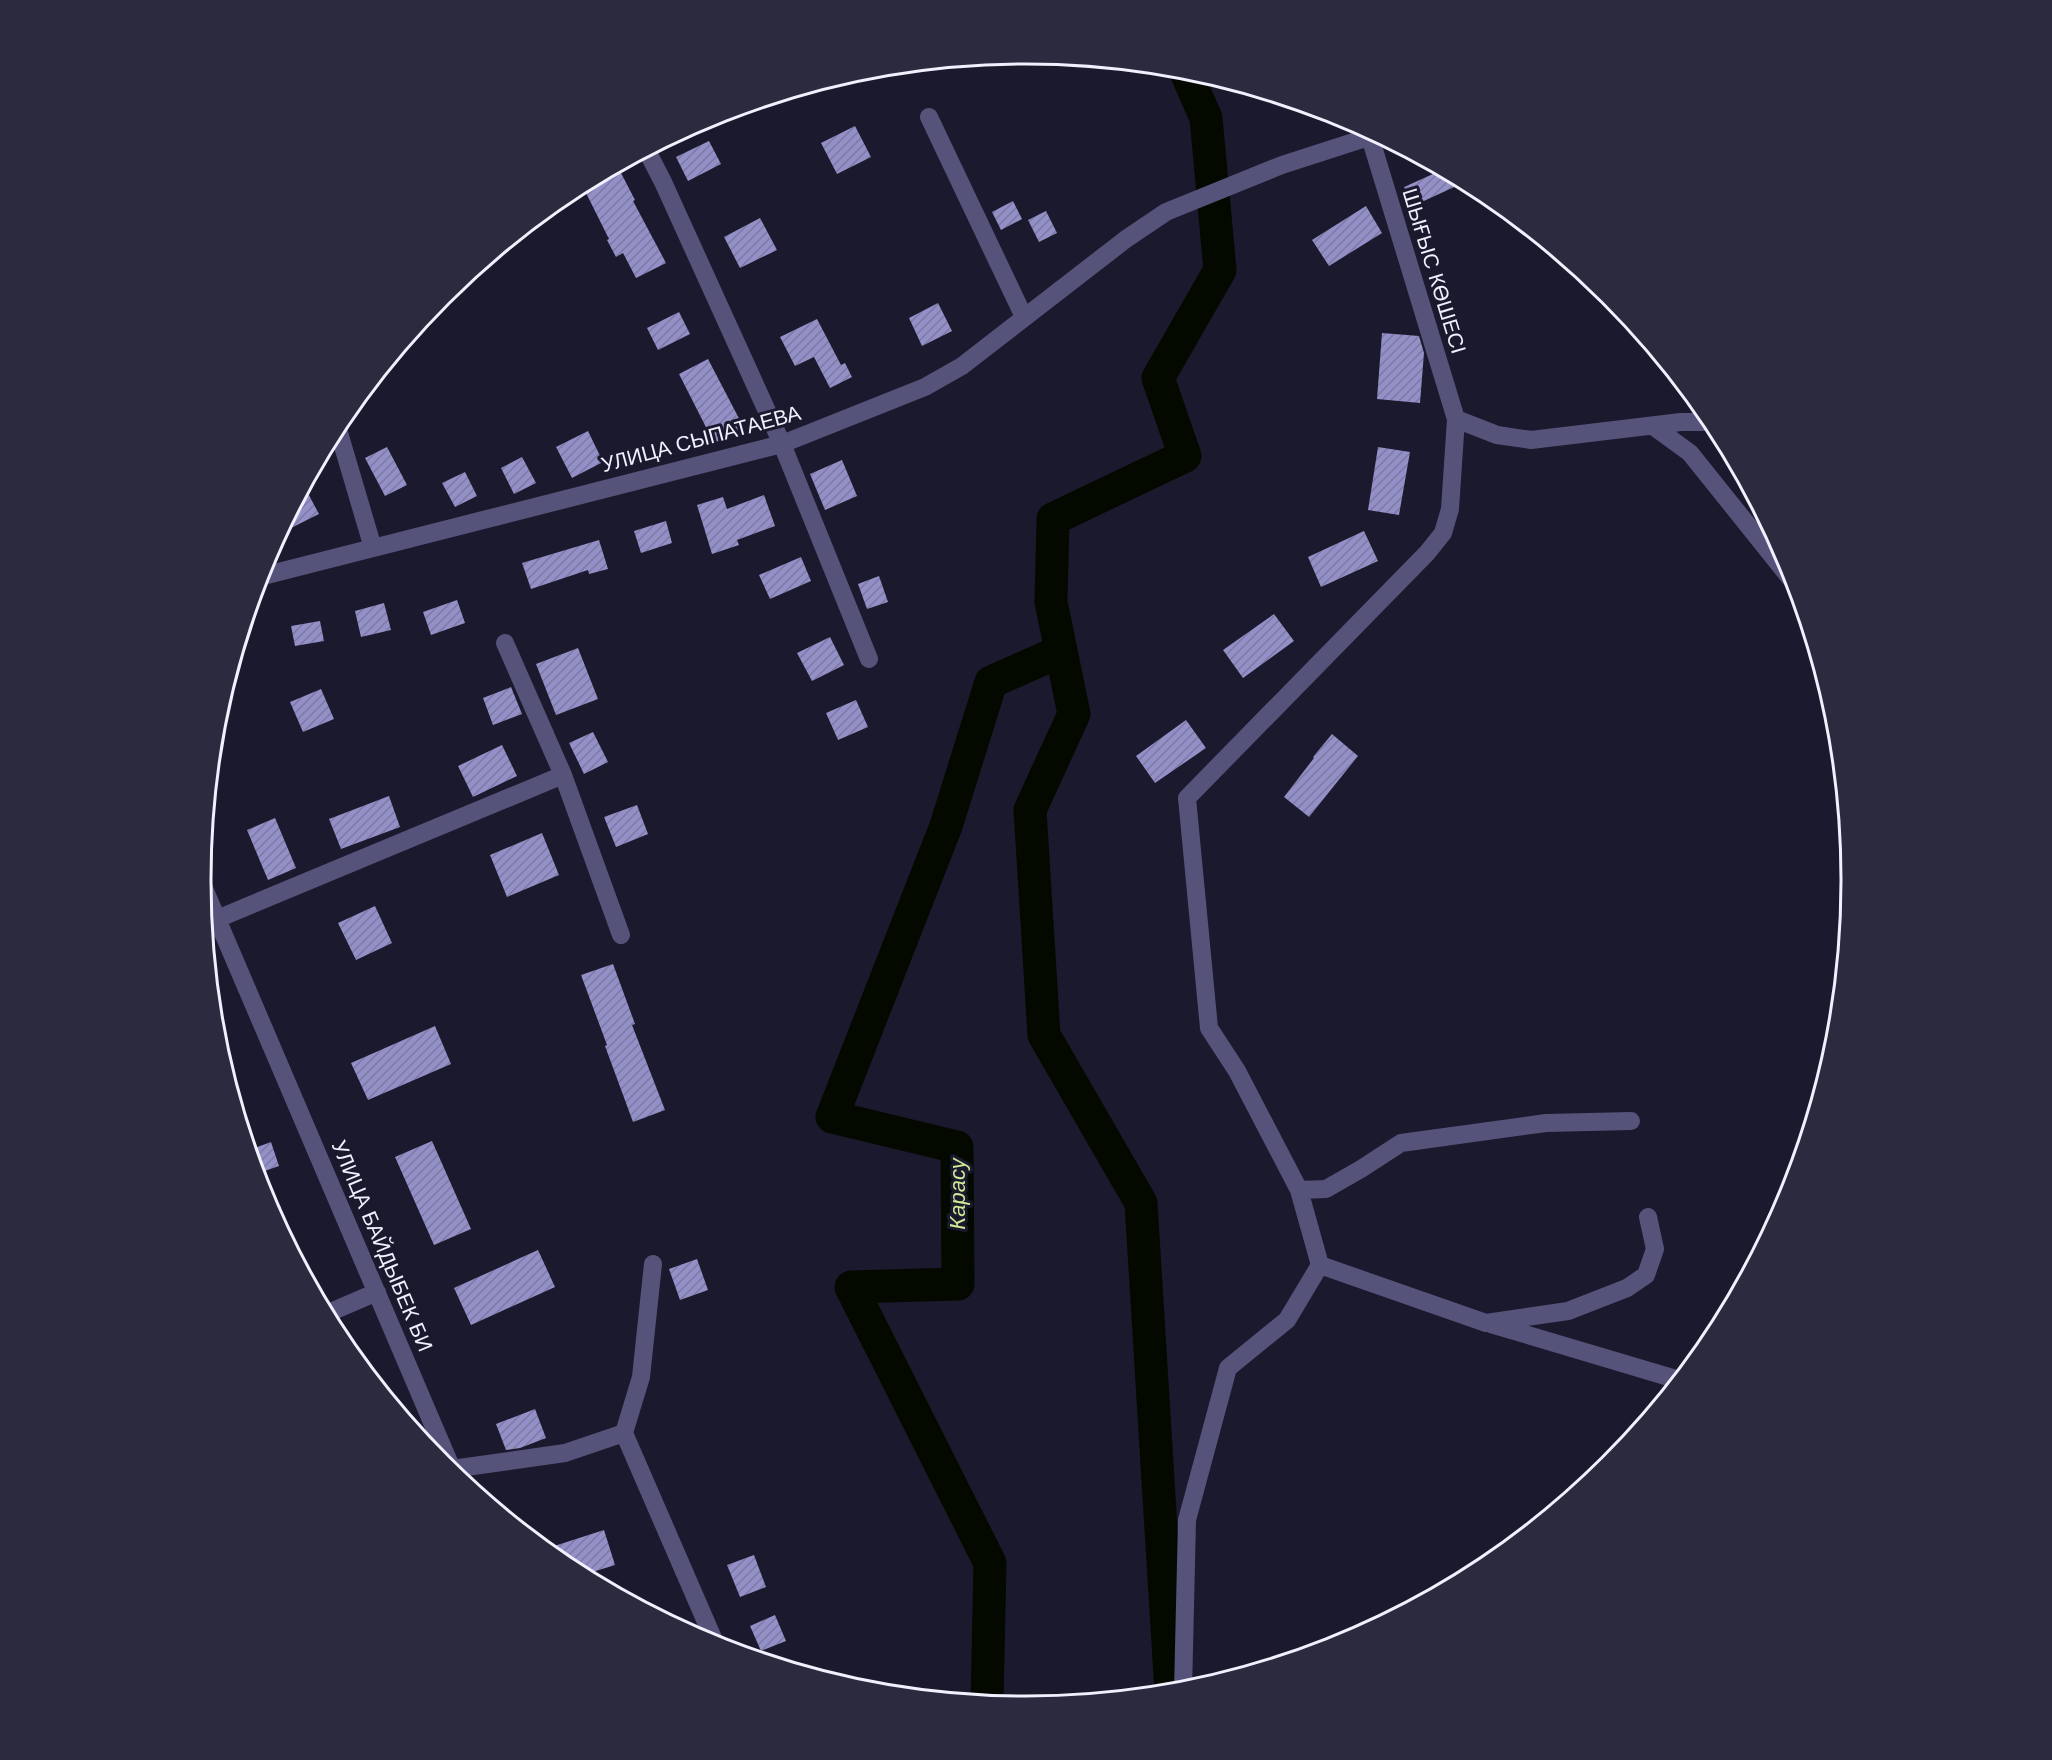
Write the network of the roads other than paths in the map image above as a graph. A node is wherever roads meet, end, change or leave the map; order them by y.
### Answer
1 (929, 117) dead end
2 (1364, 139) edge
3 (1374, 143) edge
4 (650, 157) edge
5 (1024, 317) junction
6 (1456, 419) junction
7 (1700, 422) edge
8 (1653, 426) junction
9 (341, 439) edge
10 (782, 444) junction
11 (373, 548) junction
12 (1775, 559) edge
13 (271, 574) edge
14 (505, 643) dead end
15 (869, 659) dead end
16 (563, 775) junction
17 (211, 903) edge
18 (218, 919) junction
19 (621, 935) dead end
20 (1631, 1121) dead end
21 (1299, 1190) junction
22 (1648, 1216) dead end
23 (653, 1264) dead end
24 (1320, 1265) junction
25 (377, 1292) junction
26 (334, 1311) edge
27 (1486, 1323) junction
28 (1672, 1378) edge
29 (624, 1433) junction
30 (447, 1455) edge
31 (461, 1468) edge
32 (710, 1631) edge
33 (1183, 1680) edge

1 - 5 street
2 - 5 street, УЛИЦА СЫПАТАЕВА
3 - 6 street, ШЫҒЫС КӨШЕСІ
4 - 10 street
5 - 10 street, УЛИЦА СЫПАТАЕВА
6 - 8 street
6 - 21 street
7 - 8 street
8 - 12 street
9 - 11 street
10 - 11 street, УЛИЦА СЫПАТАЕВА
10 - 15 street
11 - 13 street, УЛИЦА СЫПАТАЕВА
14 - 16 street
16 - 18 street
16 - 19 street
17 - 18 street, УЛИЦА БАЙДЫБЕК БИ
18 - 25 street, УЛИЦА БАЙДЫБЕК БИ
20 - 21 street
21 - 24 street
22 - 27 street
23 - 29 street
24 - 27 street
24 - 33 street
25 - 26 street
25 - 30 street, УЛИЦА БАЙДЫБЕК БИ
27 - 28 street
29 - 31 street, УЛИЦА БАЙДЫБЕК БИ
29 - 32 street

